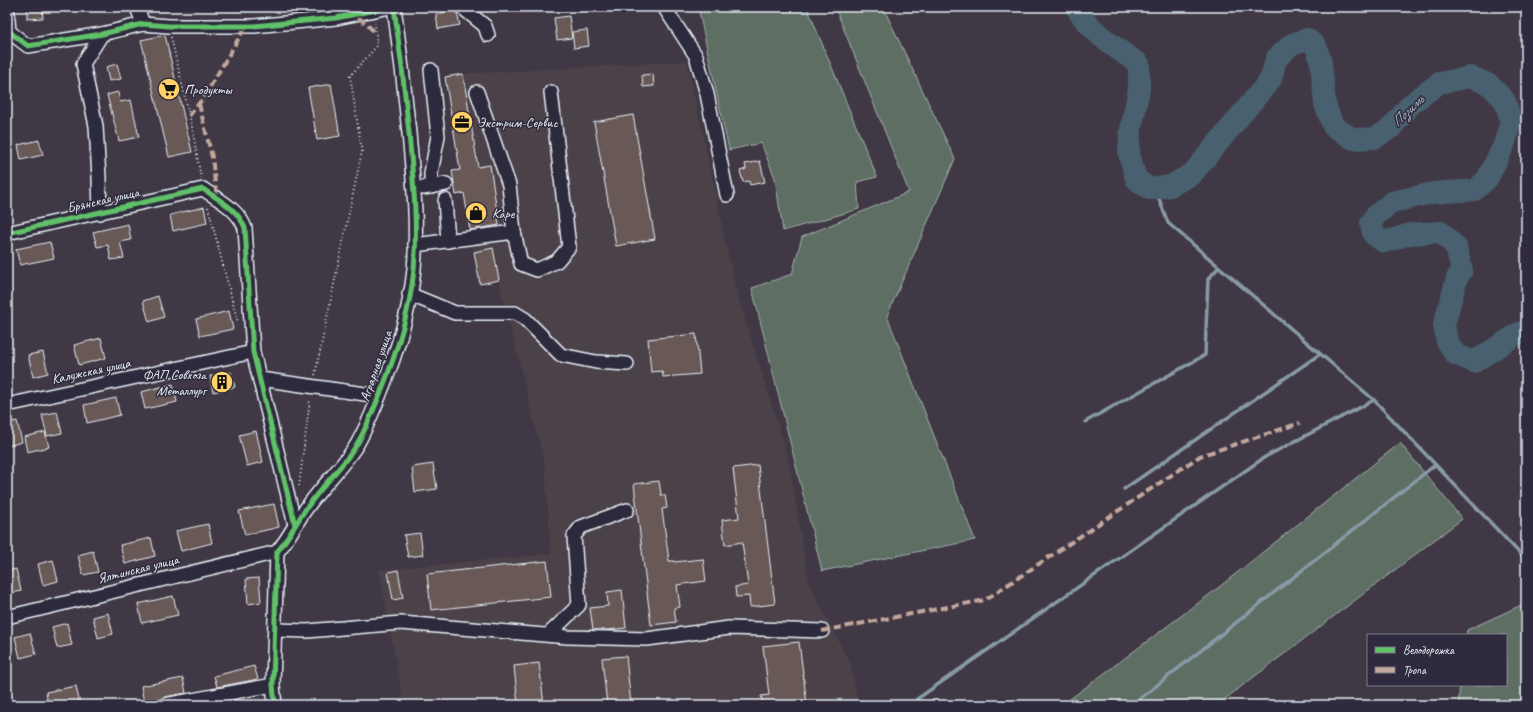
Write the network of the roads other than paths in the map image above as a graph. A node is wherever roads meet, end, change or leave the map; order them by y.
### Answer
1 (8, 7) edge
2 (137, 7) edge
3 (390, 7) edge
4 (394, 7) edge
5 (463, 7) edge
6 (664, 7) edge
7 (143, 24) junction
8 (8, 31) edge
9 (102, 34) junction
10 (488, 35) dead end
11 (431, 70) dead end
12 (478, 92) dead end
13 (551, 92) dead end
14 (446, 184) dead end
15 (431, 187) junction
16 (413, 189) junction
17 (727, 195) dead end
18 (445, 200) dead end
19 (100, 213) junction
20 (514, 232) junction
21 (7, 233) edge
22 (448, 241) junction
23 (415, 245) junction
24 (410, 294) junction
25 (253, 352) junction
26 (628, 364) dead end
27 (260, 379) junction
28 (379, 396) junction
29 (7, 405) edge
30 (627, 510) dead end
31 (295, 525) junction
32 (276, 552) junction
33 (7, 617) edge
34 (276, 630) junction
35 (822, 631) dead end
36 (548, 635) junction
37 (273, 685) junction
38 (165, 705) edge
39 (275, 705) edge

1 - 8 street
2 - 7 street
3 - 7 street
4 - 16 street, Аграрная улица
5 - 10 street
6 - 17 street
7 - 9 street
8 - 9 street
9 - 19 street
11 - 15 street
12 - 20 street
13 - 20 street
14 - 15 street
15 - 16 street
16 - 23 street, Аграрная улица
18 - 22 street
19 - 21 street, Брянская улица
19 - 25 street, Брянская улица
20 - 22 street
22 - 23 street
23 - 24 street, Аграрная улица
24 - 26 street
24 - 28 street, Аграрная улица
25 - 27 street
25 - 29 street, Калужская улица
27 - 28 street
27 - 31 street
28 - 31 street, Аграрная улица
30 - 36 street
31 - 32 street, Аграрная улица
32 - 33 street, Ялтинская улица
32 - 34 street
34 - 36 street
34 - 37 street
35 - 36 street
37 - 38 street
37 - 39 street

